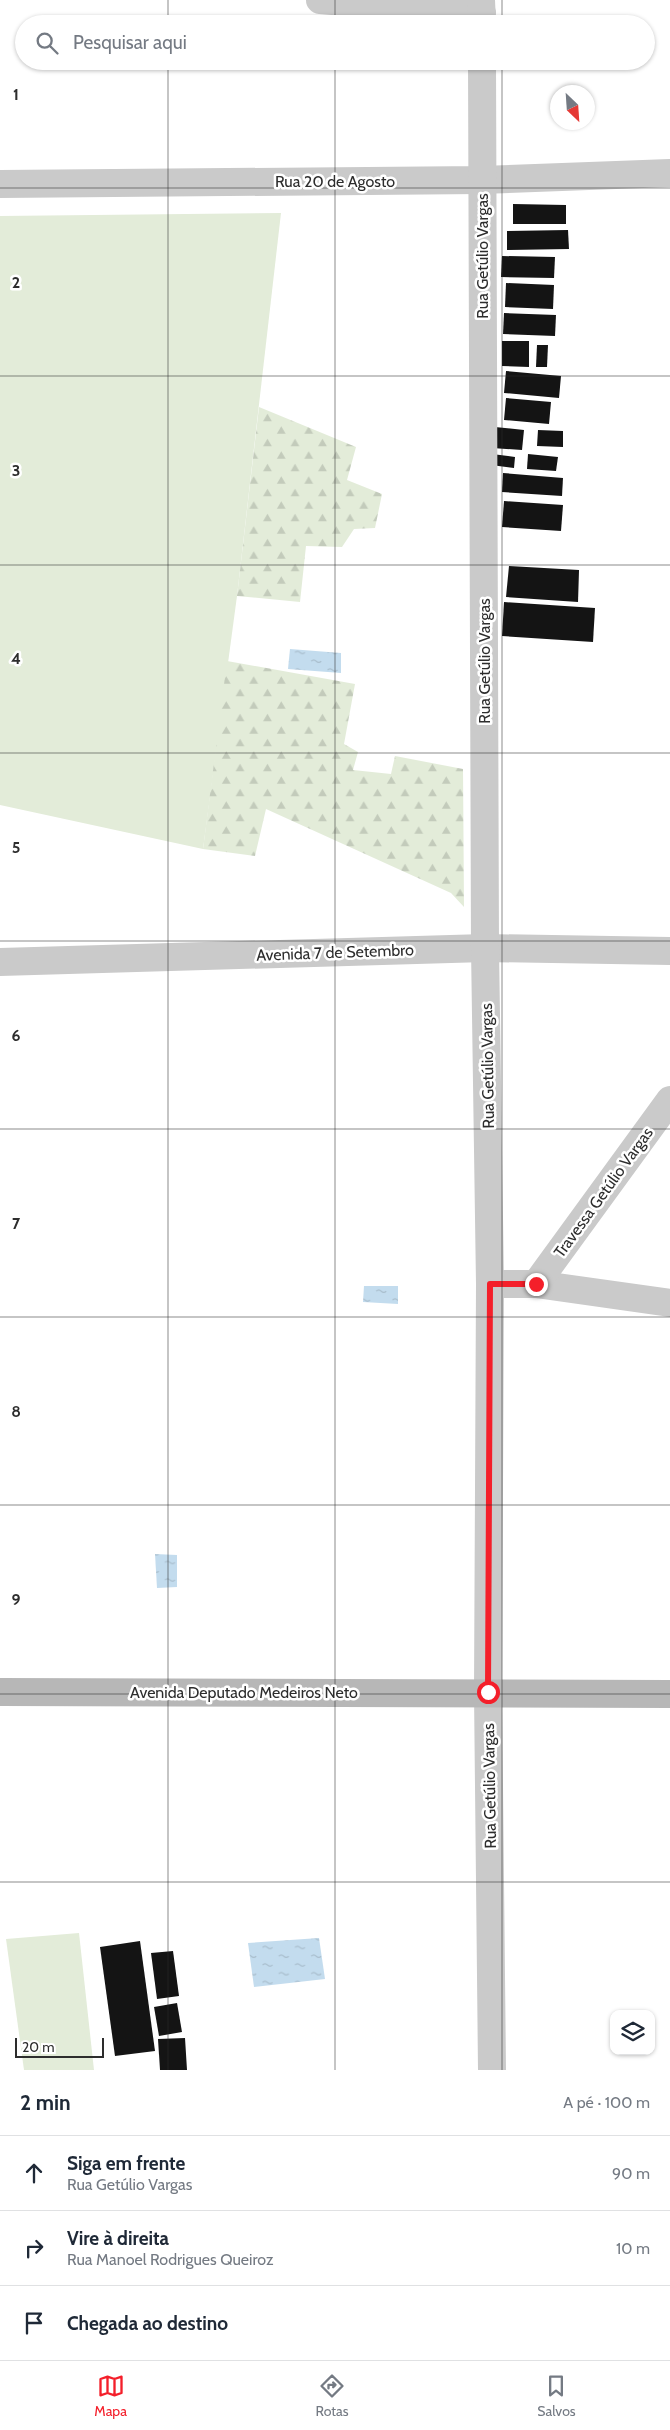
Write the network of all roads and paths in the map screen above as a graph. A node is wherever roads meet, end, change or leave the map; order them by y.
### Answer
1 (320, 0) edge
2 (482, 12) edge
3 (482, 70) edge
4 (670, 173) edge
5 (481, 180) junction
6 (0, 184) edge
7 (486, 948) junction
8 (670, 951) edge
9 (0, 962) edge
10 (670, 1100) edge
11 (490, 1284) junction
12 (536, 1284) junction
13 (670, 1303) edge
14 (0, 1692) edge
15 (488, 1692) junction
16 (670, 1694) edge
17 (492, 2070) edge

1 - 2 street
3 - 5 street, Rua Getúlio Vargas
4 - 5 street, Rua 20 de Agosto
5 - 6 street, Rua 20 de Agosto
5 - 7 street, Rua Getúlio Vargas
7 - 8 street, Avenida 7 de Setembro
7 - 9 street, Avenida 7 de Setembro
7 - 11 street, Rua Getúlio Vargas
10 - 12 street, Travessa Getúlio Vargas
11 - 12 street
11 - 15 street, Rua Getúlio Vargas
12 - 13 street
14 - 15 main road, Avenida Deputado Medeiros Neto
15 - 16 main road, Avenida Deputado Medeiros Neto
15 - 17 street, Rua Getúlio Vargas

